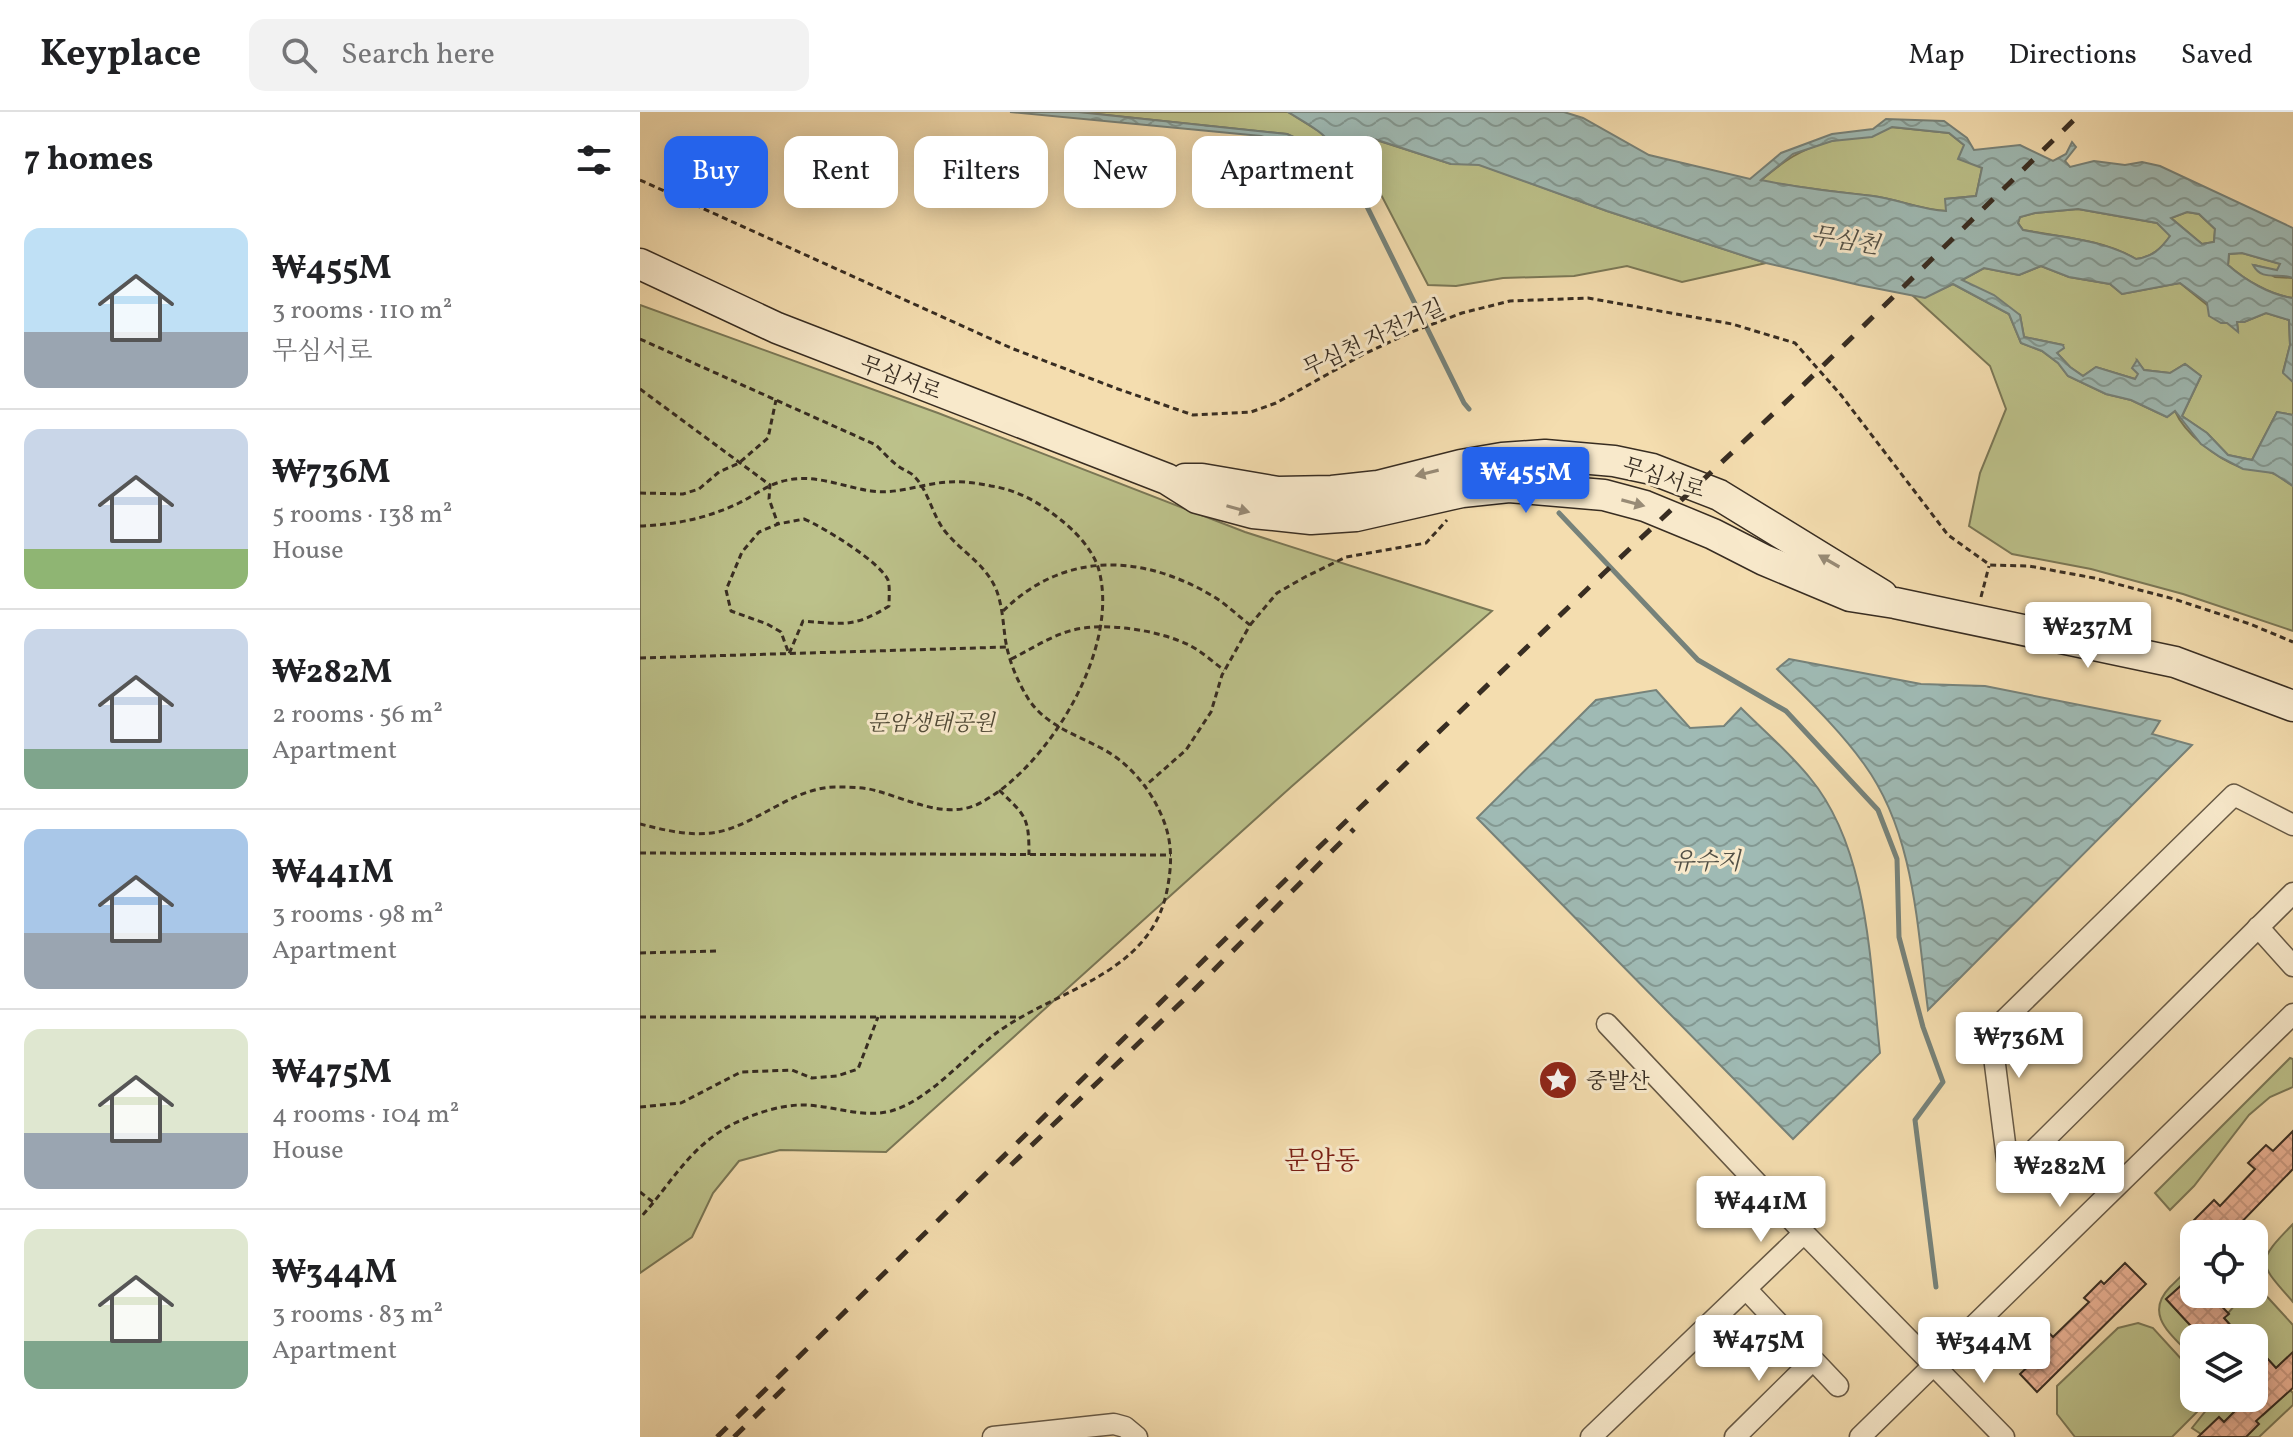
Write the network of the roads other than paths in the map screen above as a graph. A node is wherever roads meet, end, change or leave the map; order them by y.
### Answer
1 (640, 264) edge
2 (2293, 706) edge
3 (2293, 825) edge
4 (2293, 893) edge
5 (2258, 927) junction
6 (2293, 966) edge
7 (2293, 1014) edge
8 (1607, 1024) dead end
9 (1804, 1233) junction
10 (1746, 1289) junction
11 (1813, 1360) junction
12 (1933, 1363) junction
13 (1838, 1386) dead end
14 (993, 1437) edge
15 (1137, 1437) edge
16 (1591, 1437) edge
17 (1735, 1437) edge
18 (1860, 1437) edge
19 (2004, 1437) edge

1 - 2 street, 무심서로
3 - 5 street
4 - 5 street
5 - 6 street
7 - 12 street
8 - 9 street
9 - 10 street
9 - 12 street
10 - 11 street
10 - 16 street
11 - 13 street
11 - 17 street
12 - 18 street
12 - 19 street
14 - 15 street

